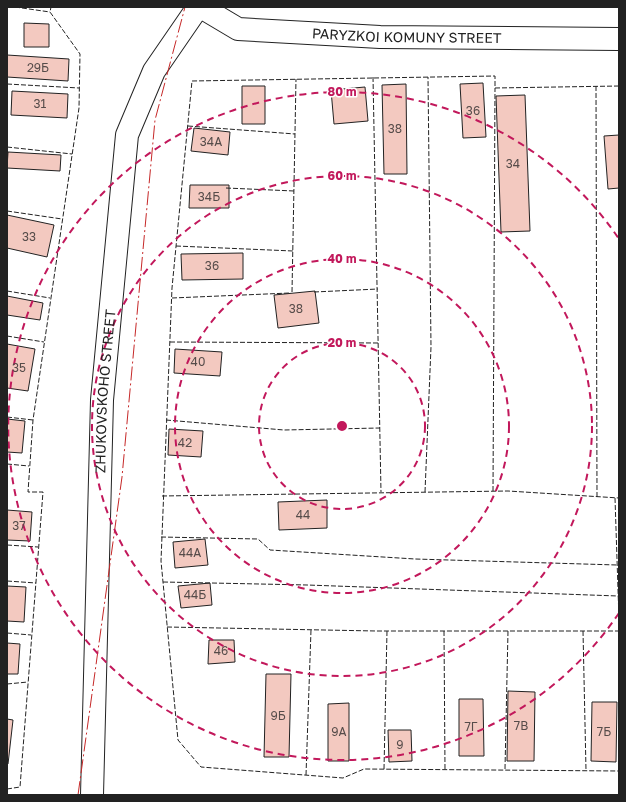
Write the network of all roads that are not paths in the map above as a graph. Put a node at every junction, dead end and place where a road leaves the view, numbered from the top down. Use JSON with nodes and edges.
{"nodes":[{"id":1,"x":200,"y":7,"type":"edge"},
{"id":2,"x":619,"y":39,"type":"edge"},
{"id":3,"x":92,"y":795,"type":"edge"}],
"edges":[{"from":1,"to":2,"type":"street","name":"PARYZKOI KOMUNY STREET"},
{"from":1,"to":3,"type":"street","name":"ZHUKOVSKOHO STREET"}]}
